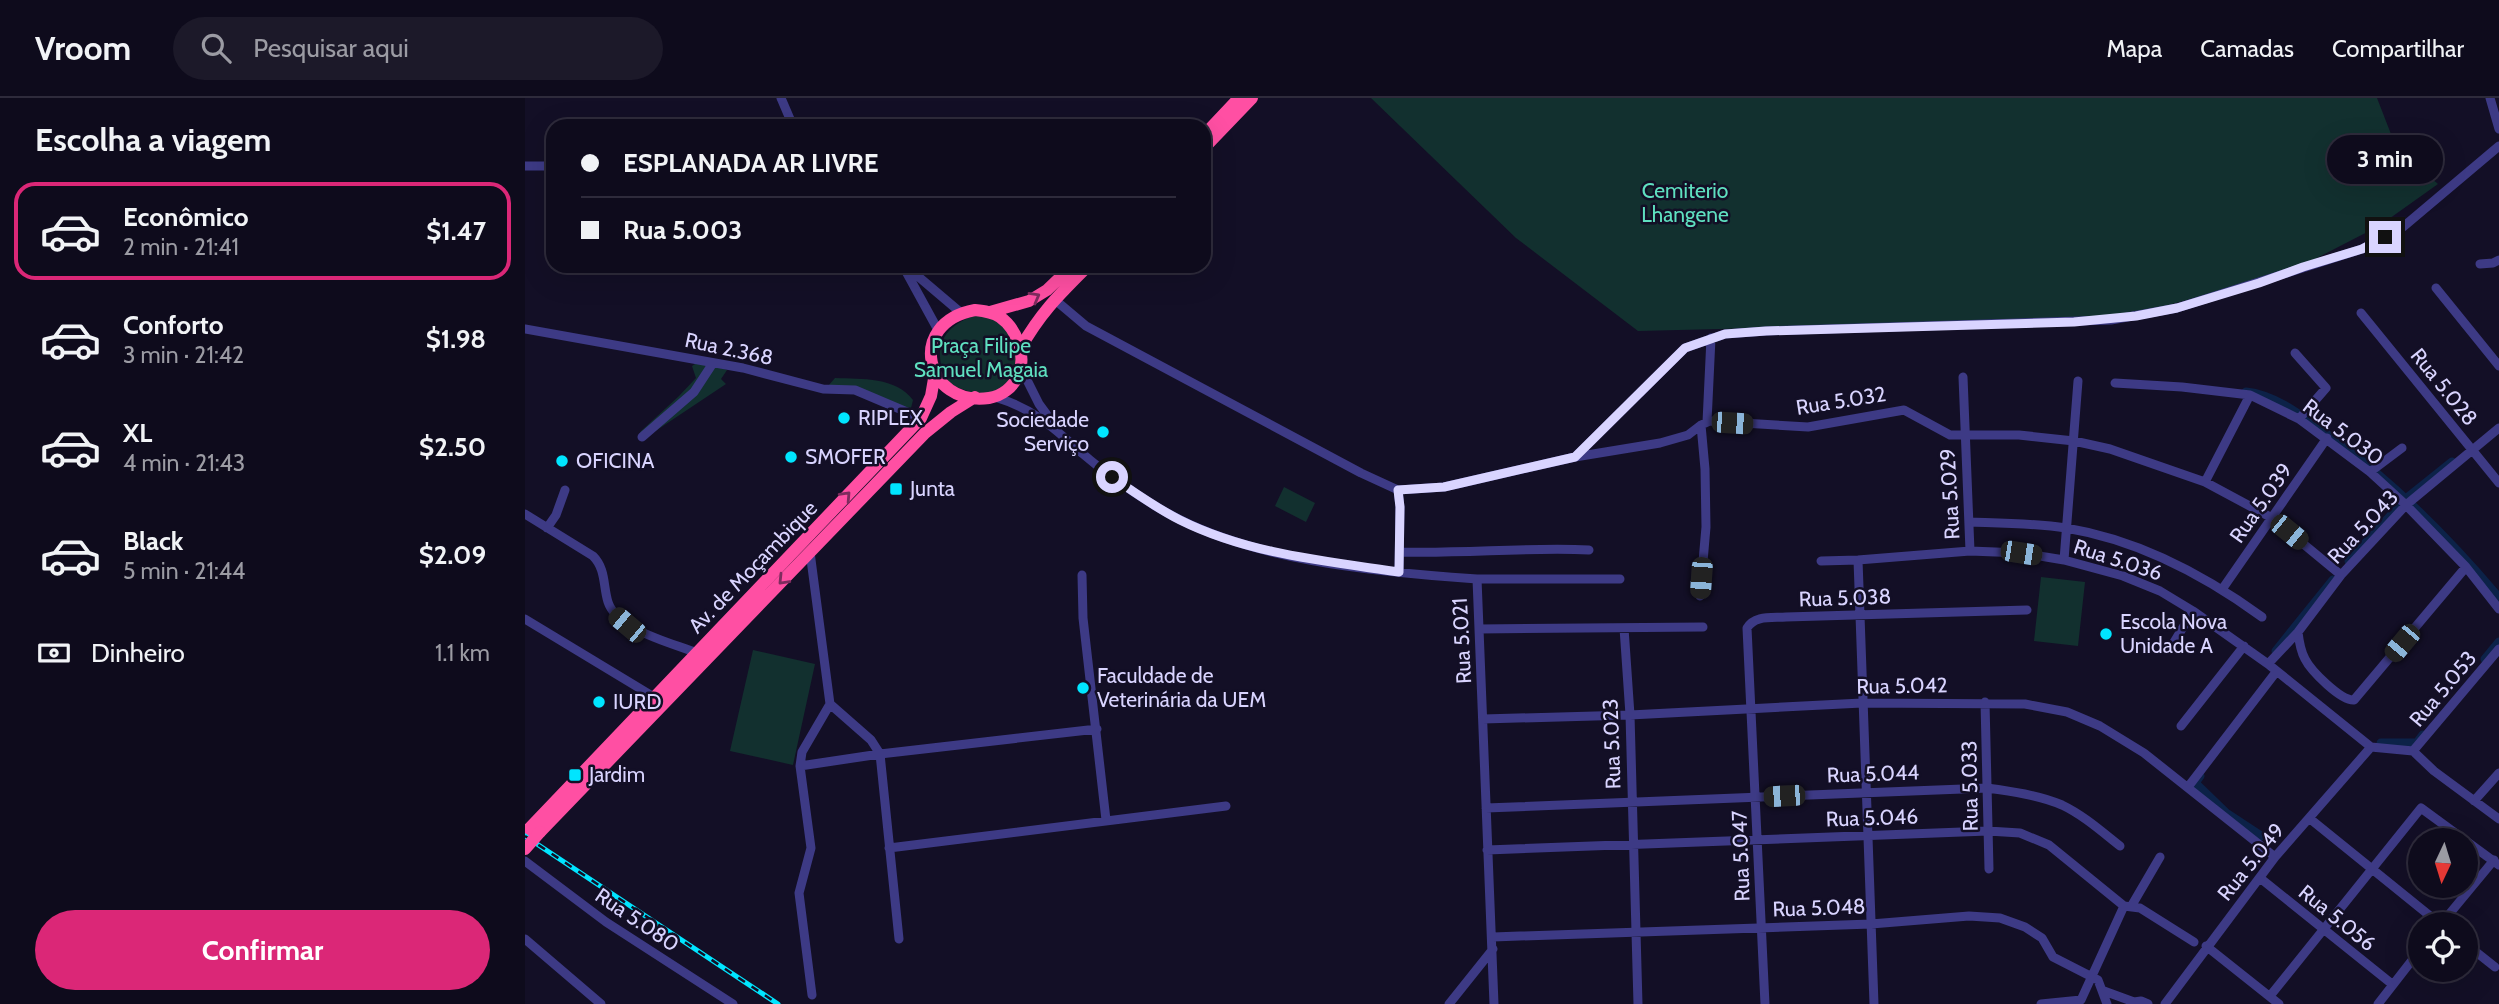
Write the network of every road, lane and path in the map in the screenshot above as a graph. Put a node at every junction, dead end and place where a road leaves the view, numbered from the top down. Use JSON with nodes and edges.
{"nodes":[{"id":1,"x":781,"y":98,"type":"edge"},
{"id":2,"x":1239,"y":98,"type":"edge"},
{"id":3,"x":1252,"y":98,"type":"edge"},
{"id":4,"x":2490,"y":98,"type":"edge"},
{"id":5,"x":790,"y":119,"type":"edge"},
{"id":6,"x":1211,"y":128,"type":"edge"},
{"id":7,"x":2499,"y":129,"type":"edge"},
{"id":8,"x":1211,"y":141,"type":"edge"},
{"id":9,"x":2499,"y":146,"type":"edge"},
{"id":10,"x":525,"y":166,"type":"edge"},
{"id":11,"x":546,"y":166,"type":"edge"},
{"id":12,"x":2499,"y":260,"type":"edge"},
{"id":13,"x":2480,"y":264,"type":"dead end"},
{"id":14,"x":908,"y":273,"type":"edge"},
{"id":15,"x":913,"y":273,"type":"edge"},
{"id":16,"x":1065,"y":273,"type":"edge"},
{"id":17,"x":1081,"y":273,"type":"edge"},
{"id":18,"x":2437,"y":288,"type":"dead end"},
{"id":19,"x":1054,"y":299,"type":"junction"},
{"id":20,"x":960,"y":312,"type":"junction"},
{"id":21,"x":990,"y":312,"type":"junction"},
{"id":22,"x":2361,"y":313,"type":"dead end"},
{"id":23,"x":525,"y":329,"type":"edge"},
{"id":24,"x":938,"y":330,"type":"junction"},
{"id":25,"x":1711,"y":338,"type":"junction"},
{"id":26,"x":1020,"y":349,"type":"junction"},
{"id":27,"x":2295,"y":353,"type":"dead end"},
{"id":28,"x":713,"y":363,"type":"junction"},
{"id":29,"x":2499,"y":366,"type":"edge"},
{"id":30,"x":1021,"y":368,"type":"junction"},
{"id":31,"x":935,"y":373,"type":"junction"},
{"id":32,"x":1963,"y":377,"type":"dead end"},
{"id":33,"x":2078,"y":381,"type":"dead end"},
{"id":34,"x":2115,"y":383,"type":"dead end"},
{"id":35,"x":2250,"y":395,"type":"junction"},
{"id":36,"x":975,"y":397,"type":"junction"},
{"id":37,"x":995,"y":397,"type":"junction"},
{"id":38,"x":921,"y":418,"type":"junction"},
{"id":39,"x":2299,"y":419,"type":"junction"},
{"id":40,"x":1704,"y":424,"type":"junction"},
{"id":41,"x":2499,"y":429,"type":"edge"},
{"id":42,"x":1061,"y":432,"type":"junction"},
{"id":43,"x":1964,"y":435,"type":"junction"},
{"id":44,"x":642,"y":437,"type":"dead end"},
{"id":45,"x":2327,"y":438,"type":"junction"},
{"id":46,"x":2074,"y":441,"type":"junction"},
{"id":47,"x":2402,"y":448,"type":"dead end"},
{"id":48,"x":2472,"y":450,"type":"junction"},
{"id":49,"x":1575,"y":457,"type":"junction"},
{"id":50,"x":2370,"y":472,"type":"junction"},
{"id":51,"x":2206,"y":482,"type":"junction"},
{"id":52,"x":2499,"y":483,"type":"edge"},
{"id":53,"x":565,"y":490,"type":"dead end"},
{"id":54,"x":1398,"y":490,"type":"junction"},
{"id":55,"x":2406,"y":505,"type":"junction"},
{"id":56,"x":525,"y":514,"type":"edge"},
{"id":57,"x":2272,"y":517,"type":"junction"},
{"id":58,"x":1969,"y":522,"type":"junction"},
{"id":59,"x":547,"y":528,"type":"junction"},
{"id":60,"x":2067,"y":528,"type":"junction"},
{"id":61,"x":1589,"y":550,"type":"dead end"},
{"id":62,"x":1970,"y":551,"type":"junction"},
{"id":63,"x":810,"y":552,"type":"junction"},
{"id":64,"x":1400,"y":552,"type":"junction"},
{"id":65,"x":1858,"y":560,"type":"junction"},
{"id":66,"x":2064,"y":560,"type":"junction"},
{"id":67,"x":1821,"y":561,"type":"dead end"},
{"id":68,"x":2466,"y":567,"type":"junction"},
{"id":69,"x":1399,"y":572,"type":"junction"},
{"id":70,"x":1082,"y":575,"type":"dead end"},
{"id":71,"x":2341,"y":575,"type":"junction"},
{"id":72,"x":1477,"y":579,"type":"junction"},
{"id":73,"x":1621,"y":579,"type":"dead end"},
{"id":74,"x":2223,"y":588,"type":"junction"},
{"id":75,"x":1700,"y":596,"type":"dead end"},
{"id":76,"x":2499,"y":609,"type":"edge"},
{"id":77,"x":2027,"y":610,"type":"dead end"},
{"id":78,"x":2193,"y":611,"type":"junction"},
{"id":79,"x":1858,"y":615,"type":"junction"},
{"id":80,"x":2262,"y":617,"type":"dead end"},
{"id":81,"x":525,"y":619,"type":"edge"},
{"id":82,"x":1703,"y":627,"type":"dead end"},
{"id":83,"x":1624,"y":628,"type":"junction"},
{"id":84,"x":1479,"y":629,"type":"junction"},
{"id":85,"x":2298,"y":632,"type":"junction"},
{"id":86,"x":2244,"y":646,"type":"junction"},
{"id":87,"x":2171,"y":647,"type":"dead end"},
{"id":88,"x":2499,"y":649,"type":"edge"},
{"id":89,"x":697,"y":653,"type":"junction"},
{"id":90,"x":2268,"y":664,"type":"junction"},
{"id":91,"x":2276,"y":672,"type":"junction"},
{"id":92,"x":654,"y":697,"type":"junction"},
{"id":93,"x":1985,"y":702,"type":"junction"},
{"id":94,"x":1862,"y":703,"type":"junction"},
{"id":95,"x":830,"y":704,"type":"junction"},
{"id":96,"x":1751,"y":708,"type":"junction"},
{"id":97,"x":1630,"y":715,"type":"junction"},
{"id":98,"x":1483,"y":719,"type":"junction"},
{"id":99,"x":2181,"y":726,"type":"dead end"},
{"id":100,"x":1097,"y":729,"type":"junction"},
{"id":101,"x":2371,"y":747,"type":"junction"},
{"id":102,"x":2413,"y":751,"type":"junction"},
{"id":103,"x":880,"y":754,"type":"junction"},
{"id":104,"x":800,"y":766,"type":"junction"},
{"id":105,"x":2499,"y":773,"type":"edge"},
{"id":106,"x":2188,"y":787,"type":"junction"},
{"id":107,"x":1987,"y":788,"type":"junction"},
{"id":108,"x":1865,"y":791,"type":"junction"},
{"id":109,"x":1756,"y":797,"type":"junction"},
{"id":110,"x":2474,"y":801,"type":"junction"},
{"id":111,"x":1632,"y":803,"type":"junction"},
{"id":112,"x":1226,"y":806,"type":"dead end"},
{"id":113,"x":1486,"y":808,"type":"junction"},
{"id":114,"x":2309,"y":818,"type":"junction"},
{"id":115,"x":2499,"y":819,"type":"edge"},
{"id":116,"x":1106,"y":820,"type":"junction"},
{"id":117,"x":533,"y":830,"type":"edge"},
{"id":118,"x":1988,"y":831,"type":"junction"},
{"id":119,"x":1868,"y":836,"type":"junction"},
{"id":120,"x":1757,"y":840,"type":"junction"},
{"id":121,"x":1632,"y":844,"type":"junction"},
{"id":122,"x":2120,"y":846,"type":"dead end"},
{"id":123,"x":889,"y":848,"type":"junction"},
{"id":124,"x":525,"y":849,"type":"edge"},
{"id":125,"x":1487,"y":850,"type":"junction"},
{"id":126,"x":2159,"y":857,"type":"dead end"},
{"id":127,"x":2275,"y":857,"type":"junction"},
{"id":128,"x":525,"y":861,"type":"edge"},
{"id":129,"x":2496,"y":862,"type":"edge"},
{"id":130,"x":1989,"y":869,"type":"dead end"},
{"id":131,"x":2371,"y":869,"type":"junction"},
{"id":132,"x":2260,"y":878,"type":"junction"},
{"id":133,"x":2128,"y":905,"type":"junction"},
{"id":134,"x":2426,"y":912,"type":"edge"},
{"id":135,"x":2452,"y":912,"type":"edge"},
{"id":136,"x":1871,"y":924,"type":"junction"},
{"id":137,"x":1762,"y":928,"type":"junction"},
{"id":138,"x":2324,"y":929,"type":"junction"},
{"id":139,"x":1635,"y":933,"type":"junction"},
{"id":140,"x":1493,"y":937,"type":"junction"},
{"id":141,"x":525,"y":939,"type":"edge"},
{"id":142,"x":898,"y":939,"type":"dead end"},
{"id":143,"x":2194,"y":942,"type":"dead end"},
{"id":144,"x":2206,"y":946,"type":"junction"},
{"id":145,"x":1493,"y":949,"type":"junction"},
{"id":146,"x":2478,"y":954,"type":"edge"},
{"id":147,"x":2408,"y":965,"type":"edge"},
{"id":148,"x":2495,"y":967,"type":"dead end"},
{"id":149,"x":2092,"y":976,"type":"junction"},
{"id":150,"x":2392,"y":984,"type":"junction"},
{"id":151,"x":2104,"y":992,"type":"junction"},
{"id":152,"x":811,"y":995,"type":"dead end"},
{"id":153,"x":2270,"y":996,"type":"junction"},
{"id":154,"x":596,"y":1003,"type":"edge"},
{"id":155,"x":733,"y":1004,"type":"edge"},
{"id":156,"x":1449,"y":1004,"type":"edge"},
{"id":157,"x":1495,"y":1004,"type":"edge"},
{"id":158,"x":1637,"y":1004,"type":"edge"},
{"id":159,"x":1765,"y":1004,"type":"edge"},
{"id":160,"x":1874,"y":1004,"type":"edge"},
{"id":161,"x":2041,"y":1004,"type":"edge"},
{"id":162,"x":2107,"y":1004,"type":"edge"},
{"id":163,"x":2148,"y":1004,"type":"edge"},
{"id":164,"x":2165,"y":1004,"type":"edge"},
{"id":165,"x":2280,"y":1004,"type":"edge"},
{"id":166,"x":2378,"y":1004,"type":"edge"}],
"edges":[{"from":1,"to":5,"type":"street"},
{"from":2,"to":6,"type":"highway"},
{"from":3,"to":8,"type":"highway"},
{"from":4,"to":7,"type":"street"},
{"from":9,"to":25,"type":"street"},
{"from":10,"to":11,"type":"street"},
{"from":12,"to":13,"type":"street"},
{"from":14,"to":24,"type":"street"},
{"from":15,"to":20,"type":"street"},
{"from":21,"to":16,"type":"highway","one_way":true},
{"from":17,"to":19,"type":"highway"},
{"from":18,"to":29,"type":"street"},
{"from":19,"to":26,"type":"highway"},
{"from":19,"to":54,"type":"street"},
{"from":20,"to":21,"type":"highway"},
{"from":20,"to":24,"type":"highway"},
{"from":21,"to":26,"type":"highway"},
{"from":22,"to":48,"type":"street","name":"Rua 5.028"},
{"from":23,"to":28,"type":"street","name":"Rua 2.368"},
{"from":24,"to":31,"type":"highway","name":"Av. de Moçambique"},
{"from":25,"to":40,"type":"street"},
{"from":25,"to":49,"type":"street"},
{"from":26,"to":30,"type":"highway"},
{"from":27,"to":39,"type":"street"},
{"from":28,"to":38,"type":"street","name":"Rua 2.368"},
{"from":28,"to":44,"type":"street"},
{"from":30,"to":37,"type":"highway"},
{"from":30,"to":42,"type":"street"},
{"from":31,"to":36,"type":"highway"},
{"from":31,"to":38,"type":"highway","name":"Av. de Moçambique"},
{"from":32,"to":43,"type":"street","name":"Rua 5.029"},
{"from":33,"to":46,"type":"street"},
{"from":34,"to":35,"type":"street","name":"Rua 5.030"},
{"from":35,"to":39,"type":"street","name":"Rua 5.030"},
{"from":35,"to":51,"type":"street"},
{"from":36,"to":37,"type":"highway"},
{"from":36,"to":63,"type":"highway"},
{"from":37,"to":42,"type":"street"},
{"from":89,"to":38,"type":"highway","name":"Av. de Moçambique","one_way":true},
{"from":39,"to":45,"type":"street","name":"Rua 5.030"},
{"from":40,"to":43,"type":"street","name":"Rua 5.032"},
{"from":40,"to":49,"type":"street","name":"Rua 5.032"},
{"from":40,"to":75,"type":"street"},
{"from":41,"to":48,"type":"street","name":"Rua 5.043"},
{"from":42,"to":69,"type":"street","name":"Rua 5.021"},
{"from":43,"to":46,"type":"street","name":"Rua 5.032"},
{"from":43,"to":58,"type":"street","name":"Rua 5.029"},
{"from":45,"to":50,"type":"street","name":"Rua 5.030"},
{"from":45,"to":57,"type":"street","name":"Rua 5.039"},
{"from":46,"to":51,"type":"street","name":"Rua 5.032"},
{"from":46,"to":60,"type":"street"},
{"from":47,"to":50,"type":"street"},
{"from":48,"to":52,"type":"street","name":"Rua 5.028"},
{"from":48,"to":55,"type":"street","name":"Rua 5.043"},
{"from":49,"to":54,"type":"street","name":"Rua 5.032"},
{"from":50,"to":55,"type":"street","name":"Rua 5.030"},
{"from":51,"to":57,"type":"street","name":"Rua 5.032"},
{"from":53,"to":59,"type":"street"},
{"from":54,"to":64,"type":"street"},
{"from":55,"to":68,"type":"street","name":"Rua 5.030"},
{"from":55,"to":71,"type":"street","name":"Rua 5.043"},
{"from":56,"to":59,"type":"street"},
{"from":57,"to":71,"type":"street","name":"Rua 5.032"},
{"from":57,"to":74,"type":"street","name":"Rua 5.039"},
{"from":58,"to":60,"type":"street"},
{"from":58,"to":62,"type":"street","name":"Rua 5.029"},
{"from":59,"to":89,"type":"street"},
{"from":60,"to":66,"type":"street"},
{"from":60,"to":74,"type":"street"},
{"from":61,"to":64,"type":"street"},
{"from":62,"to":65,"type":"street","name":"Rua 5.036"},
{"from":62,"to":66,"type":"street","name":"Rua 5.036"},
{"from":63,"to":95,"type":"street"},
{"from":63,"to":117,"type":"highway","one_way":true},
{"from":64,"to":69,"type":"street"},
{"from":65,"to":67,"type":"street","name":"Rua 5.036"},
{"from":65,"to":79,"type":"street"},
{"from":66,"to":78,"type":"street","name":"Rua 5.036"},
{"from":68,"to":76,"type":"street","name":"Rua 5.030"},
{"from":68,"to":85,"type":"street"},
{"from":69,"to":72,"type":"street","name":"Rua 5.021"},
{"from":70,"to":100,"type":"street"},
{"from":71,"to":85,"type":"street","name":"Rua 5.043"},
{"from":72,"to":73,"type":"street"},
{"from":72,"to":84,"type":"street","name":"Rua 5.021"},
{"from":74,"to":80,"type":"street"},
{"from":77,"to":79,"type":"street","name":"Rua 5.038"},
{"from":78,"to":86,"type":"street","name":"Rua 5.036"},
{"from":78,"to":87,"type":"street"},
{"from":79,"to":94,"type":"street"},
{"from":79,"to":96,"type":"street","name":"Rua 5.038"},
{"from":81,"to":92,"type":"street"},
{"from":82,"to":83,"type":"street"},
{"from":83,"to":84,"type":"street"},
{"from":83,"to":97,"type":"street","name":"Rua 5.023"},
{"from":84,"to":98,"type":"street","name":"Rua 5.021"},
{"from":85,"to":90,"type":"street","name":"Rua 5.043"},
{"from":86,"to":90,"type":"street","name":"Rua 5.036"},
{"from":86,"to":99,"type":"street"},
{"from":88,"to":102,"type":"street","name":"Rua 5.053"},
{"from":89,"to":92,"type":"highway","name":"Av. de Moçambique"},
{"from":90,"to":91,"type":"street","name":"Rua 5.036"},
{"from":91,"to":101,"type":"street","name":"Rua 5.036"},
{"from":91,"to":106,"type":"street"},
{"from":92,"to":117,"type":"highway","name":"Av. de Moçambique"},
{"from":93,"to":94,"type":"street","name":"Rua 5.042"},
{"from":93,"to":106,"type":"street","name":"Rua 5.042"},
{"from":93,"to":107,"type":"street","name":"Rua 5.033"},
{"from":94,"to":96,"type":"street","name":"Rua 5.042"},
{"from":94,"to":108,"type":"street"},
{"from":95,"to":103,"type":"street"},
{"from":95,"to":104,"type":"street"},
{"from":96,"to":97,"type":"street","name":"Rua 5.042"},
{"from":96,"to":109,"type":"street","name":"Rua 5.047"},
{"from":97,"to":98,"type":"street","name":"Rua 5.042"},
{"from":97,"to":111,"type":"street","name":"Rua 5.023"},
{"from":98,"to":113,"type":"street","name":"Rua 5.021"},
{"from":100,"to":103,"type":"street"},
{"from":100,"to":116,"type":"street"},
{"from":101,"to":102,"type":"street"},
{"from":101,"to":114,"type":"street","name":"Rua 5.049"},
{"from":102,"to":110,"type":"street"},
{"from":103,"to":104,"type":"street"},
{"from":103,"to":123,"type":"street"},
{"from":104,"to":152,"type":"street"},
{"from":105,"to":110,"type":"street"},
{"from":106,"to":127,"type":"street","name":"Rua 5.042"},
{"from":107,"to":108,"type":"street","name":"Rua 5.044"},
{"from":107,"to":118,"type":"street","name":"Rua 5.033"},
{"from":107,"to":122,"type":"street","name":"Rua 5.044"},
{"from":108,"to":109,"type":"street","name":"Rua 5.044"},
{"from":108,"to":119,"type":"street"},
{"from":109,"to":111,"type":"street","name":"Rua 5.044"},
{"from":109,"to":120,"type":"street","name":"Rua 5.047"},
{"from":110,"to":115,"type":"street"},
{"from":111,"to":113,"type":"street","name":"Rua 5.044"},
{"from":111,"to":121,"type":"street","name":"Rua 5.023"},
{"from":112,"to":116,"type":"street"},
{"from":113,"to":125,"type":"street","name":"Rua 5.021"},
{"from":114,"to":127,"type":"street","name":"Rua 5.049"},
{"from":114,"to":131,"type":"street"},
{"from":116,"to":123,"type":"street"},
{"from":117,"to":124,"type":"highway","bridge":true},
{"from":118,"to":119,"type":"street","name":"Rua 5.046"},
{"from":118,"to":130,"type":"street","name":"Rua 5.033"},
{"from":118,"to":133,"type":"street","name":"Rua 5.046"},
{"from":119,"to":120,"type":"street","name":"Rua 5.046"},
{"from":119,"to":136,"type":"street"},
{"from":120,"to":121,"type":"street","name":"Rua 5.046"},
{"from":120,"to":137,"type":"street","name":"Rua 5.047"},
{"from":121,"to":125,"type":"street","name":"Rua 5.046"},
{"from":121,"to":139,"type":"street","name":"Rua 5.023"},
{"from":123,"to":142,"type":"street"},
{"from":125,"to":140,"type":"street","name":"Rua 5.021"},
{"from":126,"to":133,"type":"street"},
{"from":127,"to":132,"type":"street","name":"Rua 5.049"},
{"from":128,"to":155,"type":"street","name":"Rua 5.080"},
{"from":129,"to":131,"type":"street"},
{"from":129,"to":135,"type":"street"},
{"from":131,"to":134,"type":"street"},
{"from":131,"to":138,"type":"street"},
{"from":132,"to":138,"type":"street","name":"Rua 5.056"},
{"from":132,"to":144,"type":"street","name":"Rua 5.049"},
{"from":133,"to":143,"type":"street","name":"Rua 5.046"},
{"from":133,"to":149,"type":"street"},
{"from":136,"to":137,"type":"street","name":"Rua 5.048"},
{"from":136,"to":149,"type":"street","name":"Rua 5.048"},
{"from":136,"to":160,"type":"street"},
{"from":137,"to":139,"type":"street","name":"Rua 5.048"},
{"from":137,"to":159,"type":"street","name":"Rua 5.047"},
{"from":138,"to":150,"type":"street","name":"Rua 5.056"},
{"from":138,"to":153,"type":"street"},
{"from":139,"to":140,"type":"street","name":"Rua 5.048"},
{"from":139,"to":158,"type":"street","name":"Rua 5.023"},
{"from":140,"to":145,"type":"street","name":"Rua 5.021"},
{"from":141,"to":154,"type":"street"},
{"from":144,"to":153,"type":"street"},
{"from":144,"to":164,"type":"street","name":"Rua 5.049"},
{"from":145,"to":156,"type":"street"},
{"from":145,"to":157,"type":"street","name":"Rua 5.021"},
{"from":146,"to":148,"type":"street"},
{"from":147,"to":150,"type":"street"},
{"from":149,"to":151,"type":"street","name":"Rua 5.048"},
{"from":149,"to":161,"type":"street"},
{"from":150,"to":166,"type":"street"},
{"from":151,"to":162,"type":"street","name":"Rua 5.048"},
{"from":151,"to":163,"type":"street"},
{"from":153,"to":165,"type":"street"}]}
